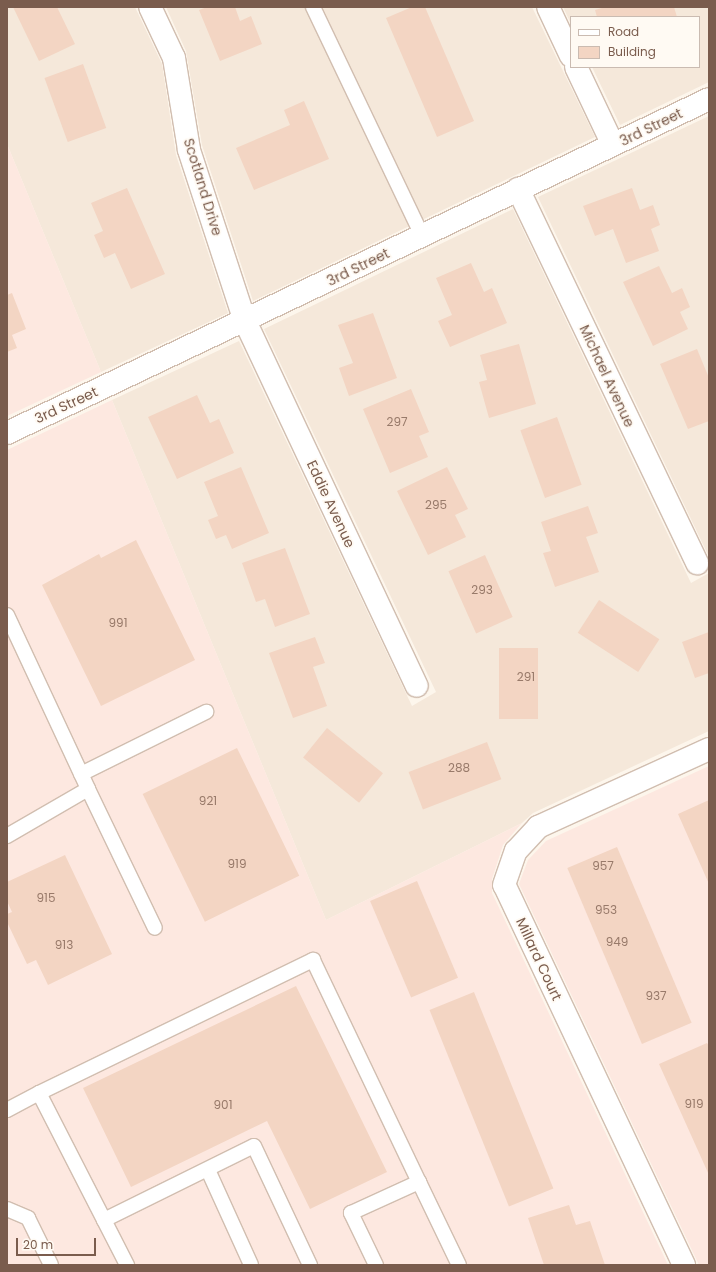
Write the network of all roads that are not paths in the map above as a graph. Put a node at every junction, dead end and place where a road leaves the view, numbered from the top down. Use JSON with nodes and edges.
{"nodes":[{"id":1,"x":150,"y":7,"type":"edge"},
{"id":2,"x":312,"y":7,"type":"edge"},
{"id":3,"x":548,"y":7,"type":"edge"},
{"id":4,"x":570,"y":54,"type":"edge"},
{"id":5,"x":576,"y":68,"type":"edge"},
{"id":6,"x":709,"y":99,"type":"edge"},
{"id":7,"x":614,"y":145,"type":"junction"},
{"id":8,"x":518,"y":189,"type":"junction"},
{"id":9,"x":422,"y":236,"type":"junction"},
{"id":10,"x":246,"y":322,"type":"junction"},
{"id":11,"x":7,"y":433,"type":"edge"},
{"id":12,"x":697,"y":563,"type":"dead end"},
{"id":13,"x":7,"y":615,"type":"edge"},
{"id":14,"x":418,"y":686,"type":"dead end"},
{"id":15,"x":206,"y":712,"type":"dead end"},
{"id":16,"x":709,"y":749,"type":"edge"},
{"id":17,"x":81,"y":774,"type":"junction"},
{"id":18,"x":88,"y":790,"type":"junction"},
{"id":19,"x":7,"y":836,"type":"edge"},
{"id":20,"x":155,"y":928,"type":"dead end"},
{"id":21,"x":39,"y":1093,"type":"junction"},
{"id":22,"x":7,"y":1110,"type":"edge"},
{"id":23,"x":208,"y":1170,"type":"junction"},
{"id":24,"x":419,"y":1182,"type":"junction"},
{"id":25,"x":7,"y":1209,"type":"edge"},
{"id":26,"x":104,"y":1220,"type":"junction"},
{"id":27,"x":51,"y":1265,"type":"edge"},
{"id":28,"x":127,"y":1265,"type":"edge"},
{"id":29,"x":252,"y":1265,"type":"edge"},
{"id":30,"x":310,"y":1265,"type":"edge"},
{"id":31,"x":376,"y":1265,"type":"edge"},
{"id":32,"x":459,"y":1265,"type":"edge"},
{"id":33,"x":684,"y":1265,"type":"edge"}],
"edges":[{"from":1,"to":10,"type":"street","name":"Scotland Drive"},
{"from":2,"to":9,"type":"lane"},
{"from":3,"to":4,"type":"street"},
{"from":5,"to":7,"type":"street"},
{"from":6,"to":7,"type":"street","name":"3rd Street"},
{"from":7,"to":8,"type":"street","name":"3rd Street"},
{"from":8,"to":9,"type":"street","name":"3rd Street"},
{"from":8,"to":12,"type":"street","name":"Michael Avenue"},
{"from":9,"to":10,"type":"street","name":"3rd Street"},
{"from":10,"to":11,"type":"street","name":"3rd Street"},
{"from":10,"to":14,"type":"street","name":"Eddie Avenue"},
{"from":13,"to":17,"type":"lane"},
{"from":15,"to":17,"type":"lane"},
{"from":16,"to":33,"type":"street","name":"Millard Court"},
{"from":17,"to":18,"type":"lane"},
{"from":18,"to":19,"type":"lane"},
{"from":18,"to":20,"type":"lane"},
{"from":21,"to":22,"type":"lane"},
{"from":21,"to":24,"type":"lane"},
{"from":21,"to":26,"type":"lane"},
{"from":23,"to":26,"type":"lane"},
{"from":23,"to":29,"type":"lane"},
{"from":23,"to":30,"type":"lane"},
{"from":24,"to":31,"type":"lane"},
{"from":24,"to":32,"type":"lane"},
{"from":25,"to":27,"type":"lane"},
{"from":26,"to":28,"type":"lane"}]}
